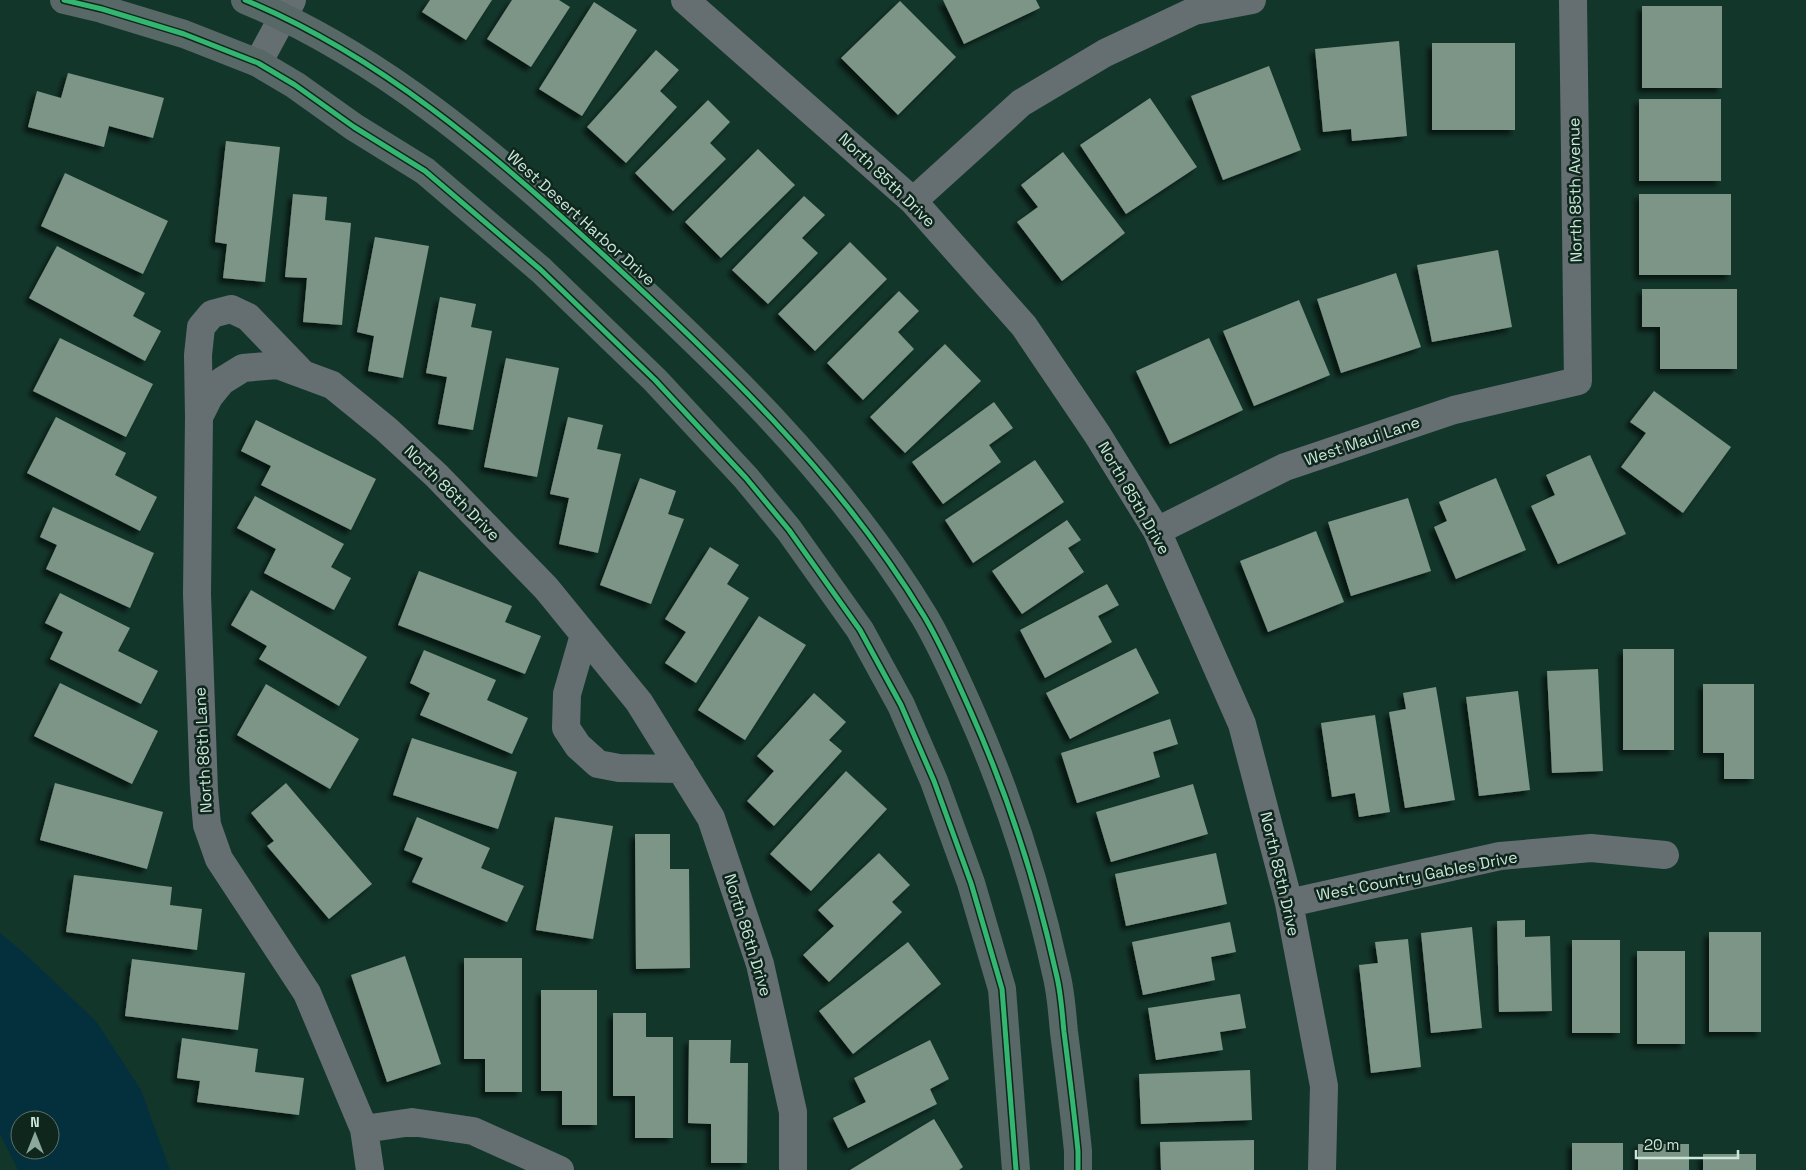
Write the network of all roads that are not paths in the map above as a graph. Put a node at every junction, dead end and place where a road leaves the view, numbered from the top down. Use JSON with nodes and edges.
{"nodes":[{"id":1,"x":64,"y":0,"type":"edge"},
{"id":2,"x":245,"y":0,"type":"edge"},
{"id":3,"x":685,"y":0,"type":"edge"},
{"id":4,"x":1252,"y":0,"type":"edge"},
{"id":5,"x":1573,"y":0,"type":"edge"},
{"id":6,"x":288,"y":8,"type":"edge"},
{"id":7,"x":258,"y":64,"type":"junction"},
{"id":8,"x":913,"y":201,"type":"junction"},
{"id":9,"x":243,"y":368,"type":"joint"},
{"id":10,"x":301,"y":372,"type":"junction"},
{"id":11,"x":1578,"y":381,"type":"joint"},
{"id":12,"x":199,"y":417,"type":"junction"},
{"id":13,"x":1157,"y":531,"type":"junction"},
{"id":14,"x":584,"y":635,"type":"junction"},
{"id":15,"x":681,"y":770,"type":"junction"},
{"id":16,"x":1665,"y":855,"type":"dead end"},
{"id":17,"x":1288,"y":903,"type":"junction"},
{"id":18,"x":364,"y":1129,"type":"junction"},
{"id":19,"x":370,"y":1170,"type":"edge"},
{"id":20,"x":560,"y":1170,"type":"edge"},
{"id":21,"x":793,"y":1170,"type":"edge"},
{"id":22,"x":1016,"y":1170,"type":"edge"},
{"id":23,"x":1078,"y":1170,"type":"edge"},
{"id":24,"x":1322,"y":1170,"type":"edge"}],
"edges":[{"from":1,"to":7,"type":"street"},
{"from":2,"to":6,"type":"street","name":"West Desert Harbor Drive"},
{"from":3,"to":8,"type":"street","name":"North 85th Drive"},
{"from":4,"to":8,"type":"street"},
{"from":5,"to":11,"type":"street","name":"North 85th Avenue"},
{"from":6,"to":7,"type":"street"},
{"from":6,"to":23,"type":"street","name":"West Desert Harbor Drive"},
{"from":7,"to":22,"type":"street"},
{"from":8,"to":13,"type":"street","name":"North 85th Drive"},
{"from":9,"to":10,"type":"street","name":"North 86th Drive"},
{"from":9,"to":12,"type":"street","name":"North 86th Lane"},
{"from":10,"to":12,"type":"street","name":"North 86th Drive"},
{"from":10,"to":14,"type":"street","name":"North 86th Drive"},
{"from":11,"to":13,"type":"street","name":"West Maui Lane"},
{"from":12,"to":18,"type":"street","name":"North 86th Lane"},
{"from":13,"to":17,"type":"street","name":"North 85th Drive"},
{"from":14,"to":15,"type":"street","name":"North 86th Drive"},
{"from":14,"to":15,"type":"street"},
{"from":15,"to":21,"type":"street","name":"North 86th Drive"},
{"from":16,"to":17,"type":"street","name":"West Country Gables Drive"},
{"from":17,"to":24,"type":"street","name":"North 85th Drive"},
{"from":18,"to":19,"type":"street","name":"North 86th Lane"},
{"from":18,"to":20,"type":"street"}]}
